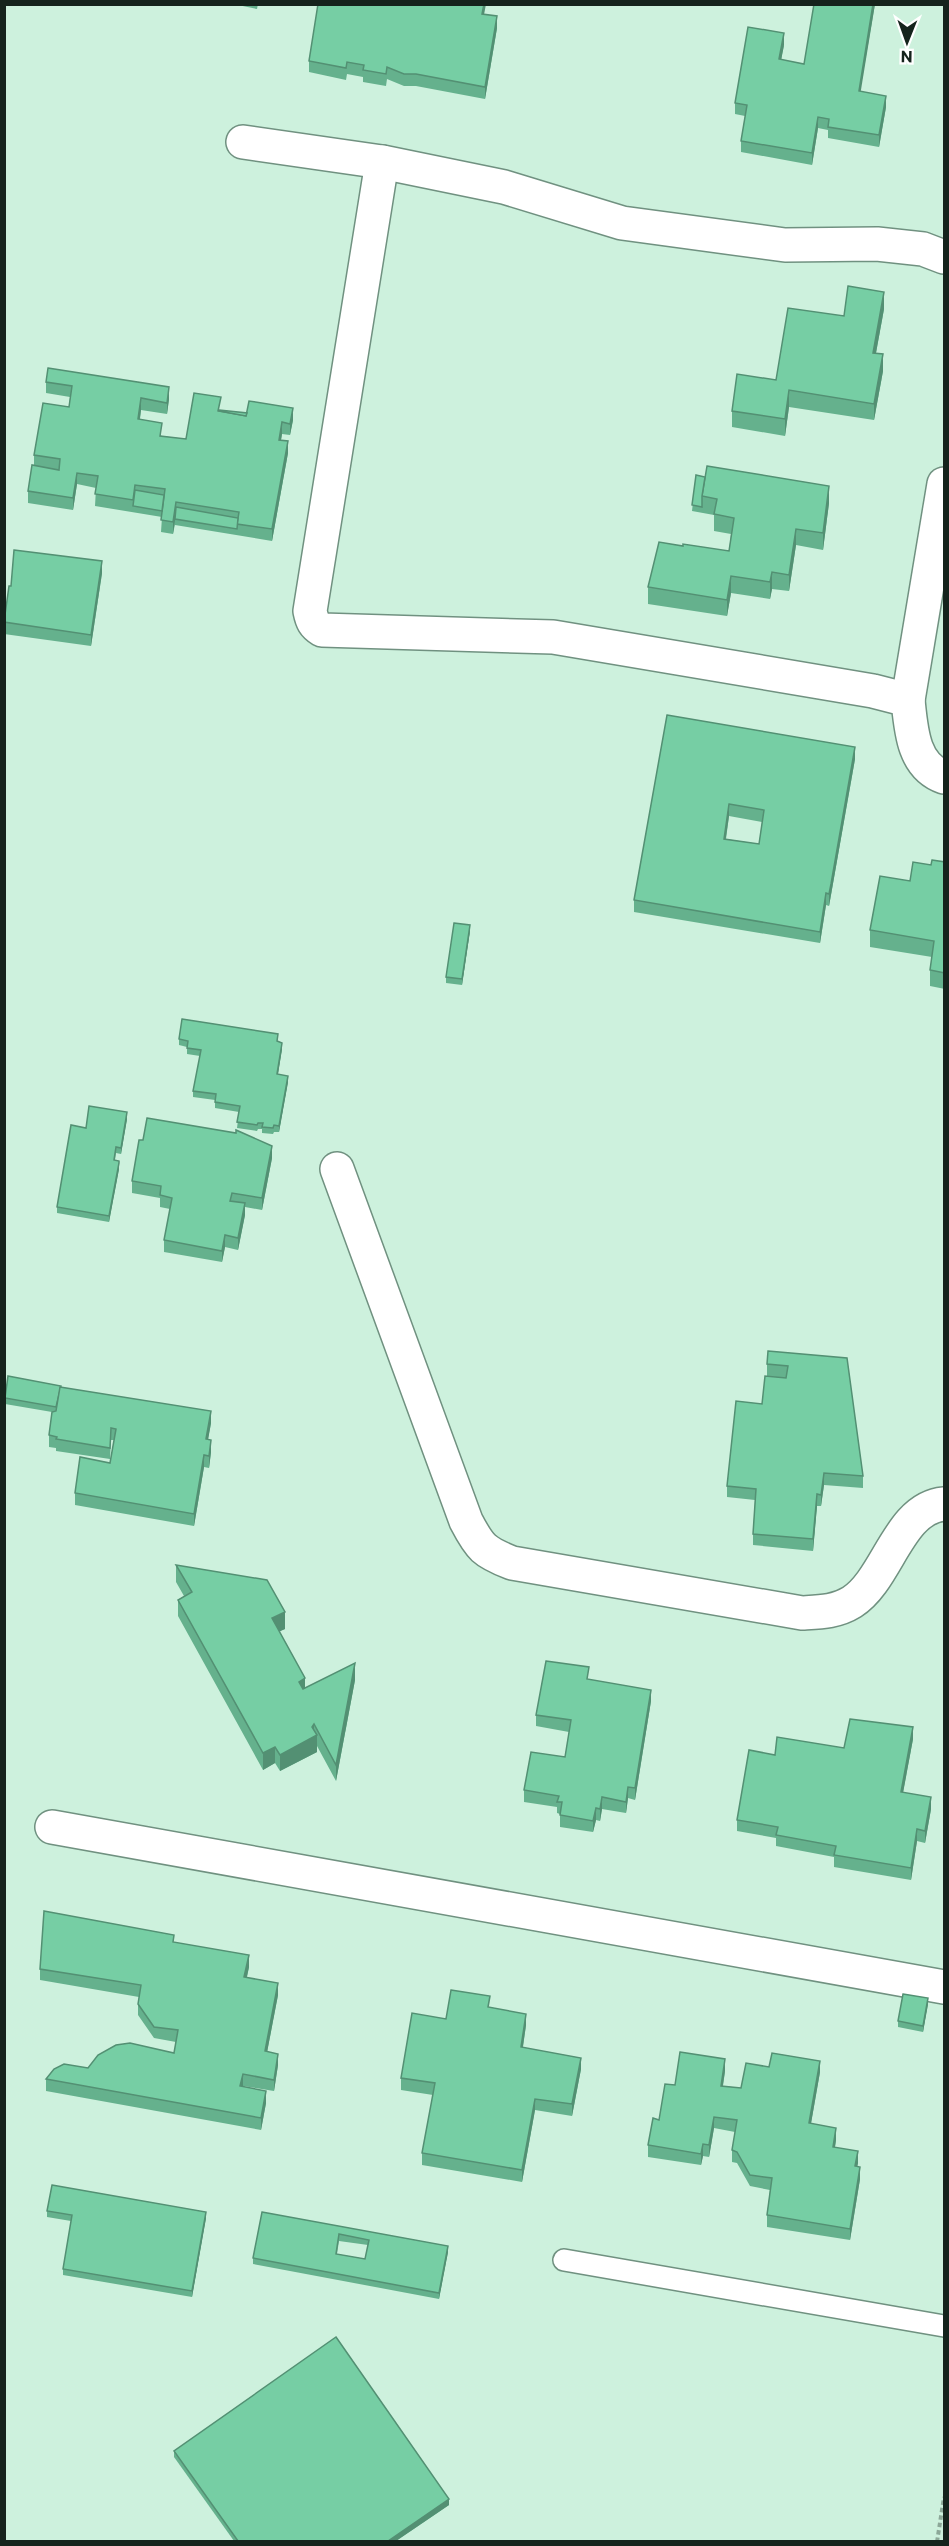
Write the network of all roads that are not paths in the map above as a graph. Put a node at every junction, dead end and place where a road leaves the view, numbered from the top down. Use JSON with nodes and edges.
{"nodes":[{"id":1,"x":243,"y":142,"type":"dead end"},
{"id":2,"x":382,"y":162,"type":"junction"},
{"id":3,"x":945,"y":257,"type":"edge"},
{"id":4,"x":945,"y":484,"type":"edge"},
{"id":5,"x":908,"y":700,"type":"junction"},
{"id":6,"x":945,"y":777,"type":"edge"},
{"id":7,"x":337,"y":1169,"type":"dead end"},
{"id":8,"x":945,"y":1504,"type":"edge"},
{"id":9,"x":52,"y":1827,"type":"dead end"},
{"id":10,"x":945,"y":1987,"type":"edge"},
{"id":11,"x":564,"y":2260,"type":"dead end"},
{"id":12,"x":945,"y":2326,"type":"edge"}],
"edges":[{"from":1,"to":2,"type":"street"},
{"from":2,"to":3,"type":"street"},
{"from":2,"to":5,"type":"street"},
{"from":4,"to":5,"type":"street"},
{"from":5,"to":6,"type":"street"},
{"from":7,"to":8,"type":"street"},
{"from":9,"to":10,"type":"street"},
{"from":11,"to":12,"type":"lane"}]}
